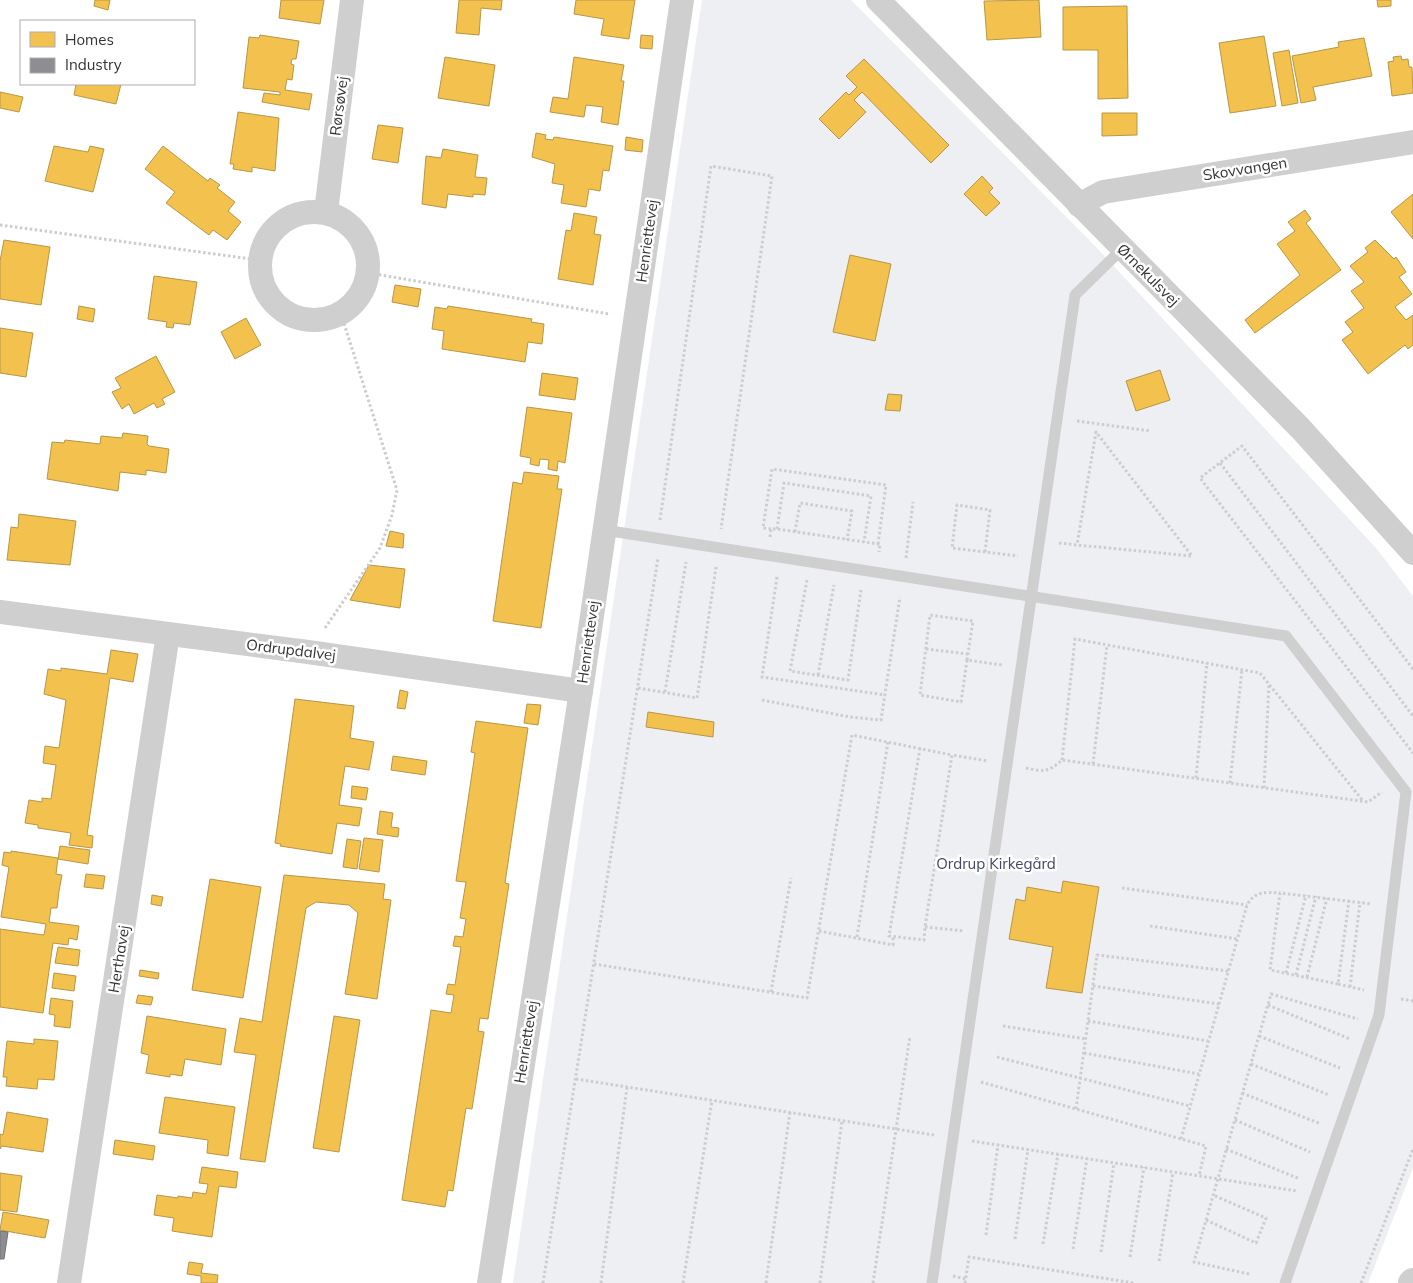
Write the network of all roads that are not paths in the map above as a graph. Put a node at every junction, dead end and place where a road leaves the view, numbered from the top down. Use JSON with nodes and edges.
{"nodes":[{"id":1,"x":352,"y":0,"type":"edge"},
{"id":2,"x":682,"y":0,"type":"edge"},
{"id":3,"x":878,"y":0,"type":"edge"},
{"id":4,"x":1413,"y":142,"type":"edge"},
{"id":5,"x":1079,"y":205,"type":"junction"},
{"id":6,"x":326,"y":212,"type":"junction"},
{"id":7,"x":1122,"y":249,"type":"junction"},
{"id":8,"x":604,"y":530,"type":"junction"},
{"id":9,"x":1413,"y":553,"type":"edge"},
{"id":10,"x":1031,"y":595,"type":"junction"},
{"id":11,"x":0,"y":612,"type":"edge"},
{"id":12,"x":168,"y":634,"type":"junction"},
{"id":13,"x":581,"y":690,"type":"junction"},
{"id":14,"x":70,"y":1283,"type":"edge"},
{"id":15,"x":489,"y":1283,"type":"edge"},
{"id":16,"x":932,"y":1283,"type":"edge"},
{"id":17,"x":1284,"y":1283,"type":"edge"}],
"edges":[{"from":1,"to":6,"type":"street","name":"Rørsøvej"},
{"from":2,"to":8,"type":"street","name":"Henriettevej"},
{"from":3,"to":5,"type":"street","name":"Ørnekulsvej"},
{"from":4,"to":5,"type":"street","name":"Skovvangen"},
{"from":5,"to":7,"type":"street","name":"Ørnekulsvej"},
{"from":6,"to":6,"type":"street"},
{"from":7,"to":9,"type":"street","name":"Ørnekulsvej"},
{"from":7,"to":10,"type":"lane"},
{"from":8,"to":10,"type":"lane"},
{"from":8,"to":13,"type":"street","name":"Henriettevej"},
{"from":10,"to":16,"type":"lane"},
{"from":10,"to":17,"type":"lane"},
{"from":11,"to":12,"type":"street","name":"Ordrupdalvej"},
{"from":12,"to":13,"type":"street","name":"Ordrupdalvej"},
{"from":12,"to":14,"type":"street","name":"Herthavej"},
{"from":13,"to":15,"type":"street","name":"Henriettevej"}]}
